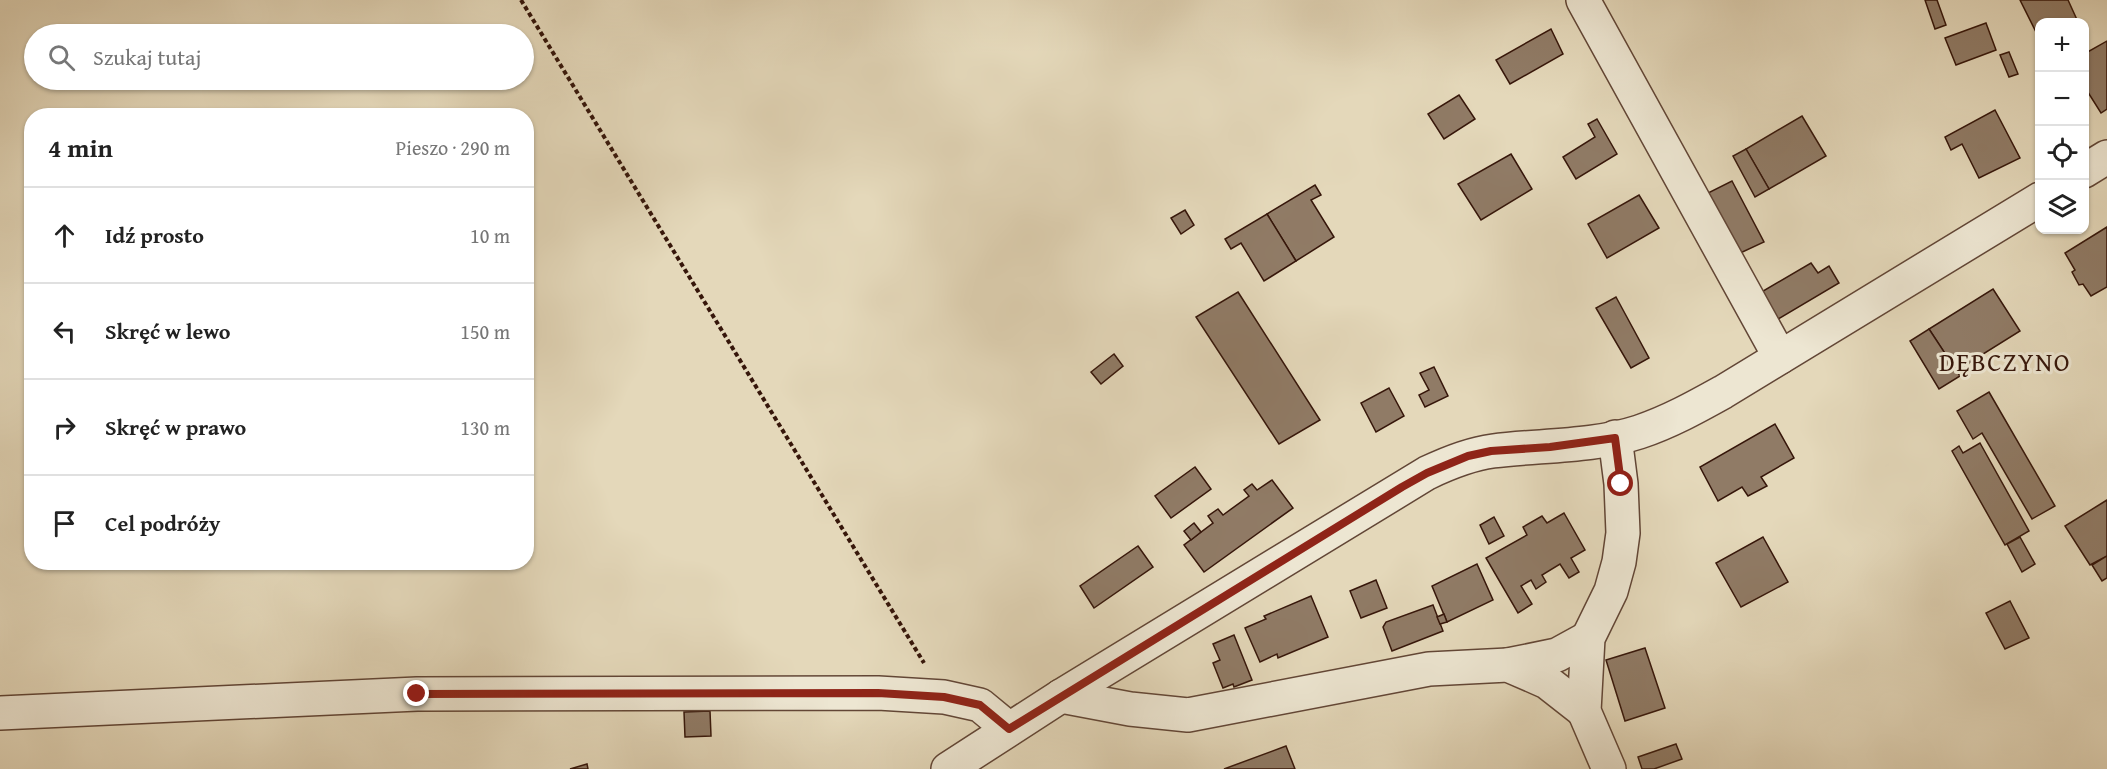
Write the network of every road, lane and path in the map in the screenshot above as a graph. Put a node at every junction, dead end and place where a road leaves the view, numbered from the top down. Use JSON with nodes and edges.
{"nodes":[{"id":1,"x":521,"y":0,"type":"edge"},
{"id":2,"x":1583,"y":0,"type":"edge"},
{"id":3,"x":2107,"y":157,"type":"edge"},
{"id":4,"x":2089,"y":168,"type":"edge"},
{"id":5,"x":2035,"y":202,"type":"edge"},
{"id":6,"x":1780,"y":357,"type":"junction"},
{"id":7,"x":1615,"y":438,"type":"junction"},
{"id":8,"x":1588,"y":638,"type":"junction"},
{"id":9,"x":1508,"y":665,"type":"junction"},
{"id":10,"x":1062,"y":696,"type":"junction"},
{"id":11,"x":944,"y":697,"type":"junction"},
{"id":12,"x":1584,"y":711,"type":"junction"},
{"id":13,"x":0,"y":713,"type":"edge"},
{"id":14,"x":1009,"y":729,"type":"junction"},
{"id":15,"x":948,"y":769,"type":"edge"},
{"id":16,"x":1609,"y":769,"type":"edge"}],
"edges":[{"from":1,"to":11,"type":"path"},
{"from":2,"to":6,"type":"street"},
{"from":3,"to":4,"type":"street"},
{"from":5,"to":6,"type":"street"},
{"from":6,"to":7,"type":"street"},
{"from":7,"to":8,"type":"street"},
{"from":7,"to":10,"type":"street"},
{"from":8,"to":9,"type":"street"},
{"from":8,"to":12,"type":"street"},
{"from":9,"to":10,"type":"street"},
{"from":9,"to":12,"type":"street"},
{"from":10,"to":14,"type":"street"},
{"from":11,"to":13,"type":"street"},
{"from":11,"to":14,"type":"street"},
{"from":12,"to":16,"type":"street"},
{"from":14,"to":15,"type":"street"}]}
